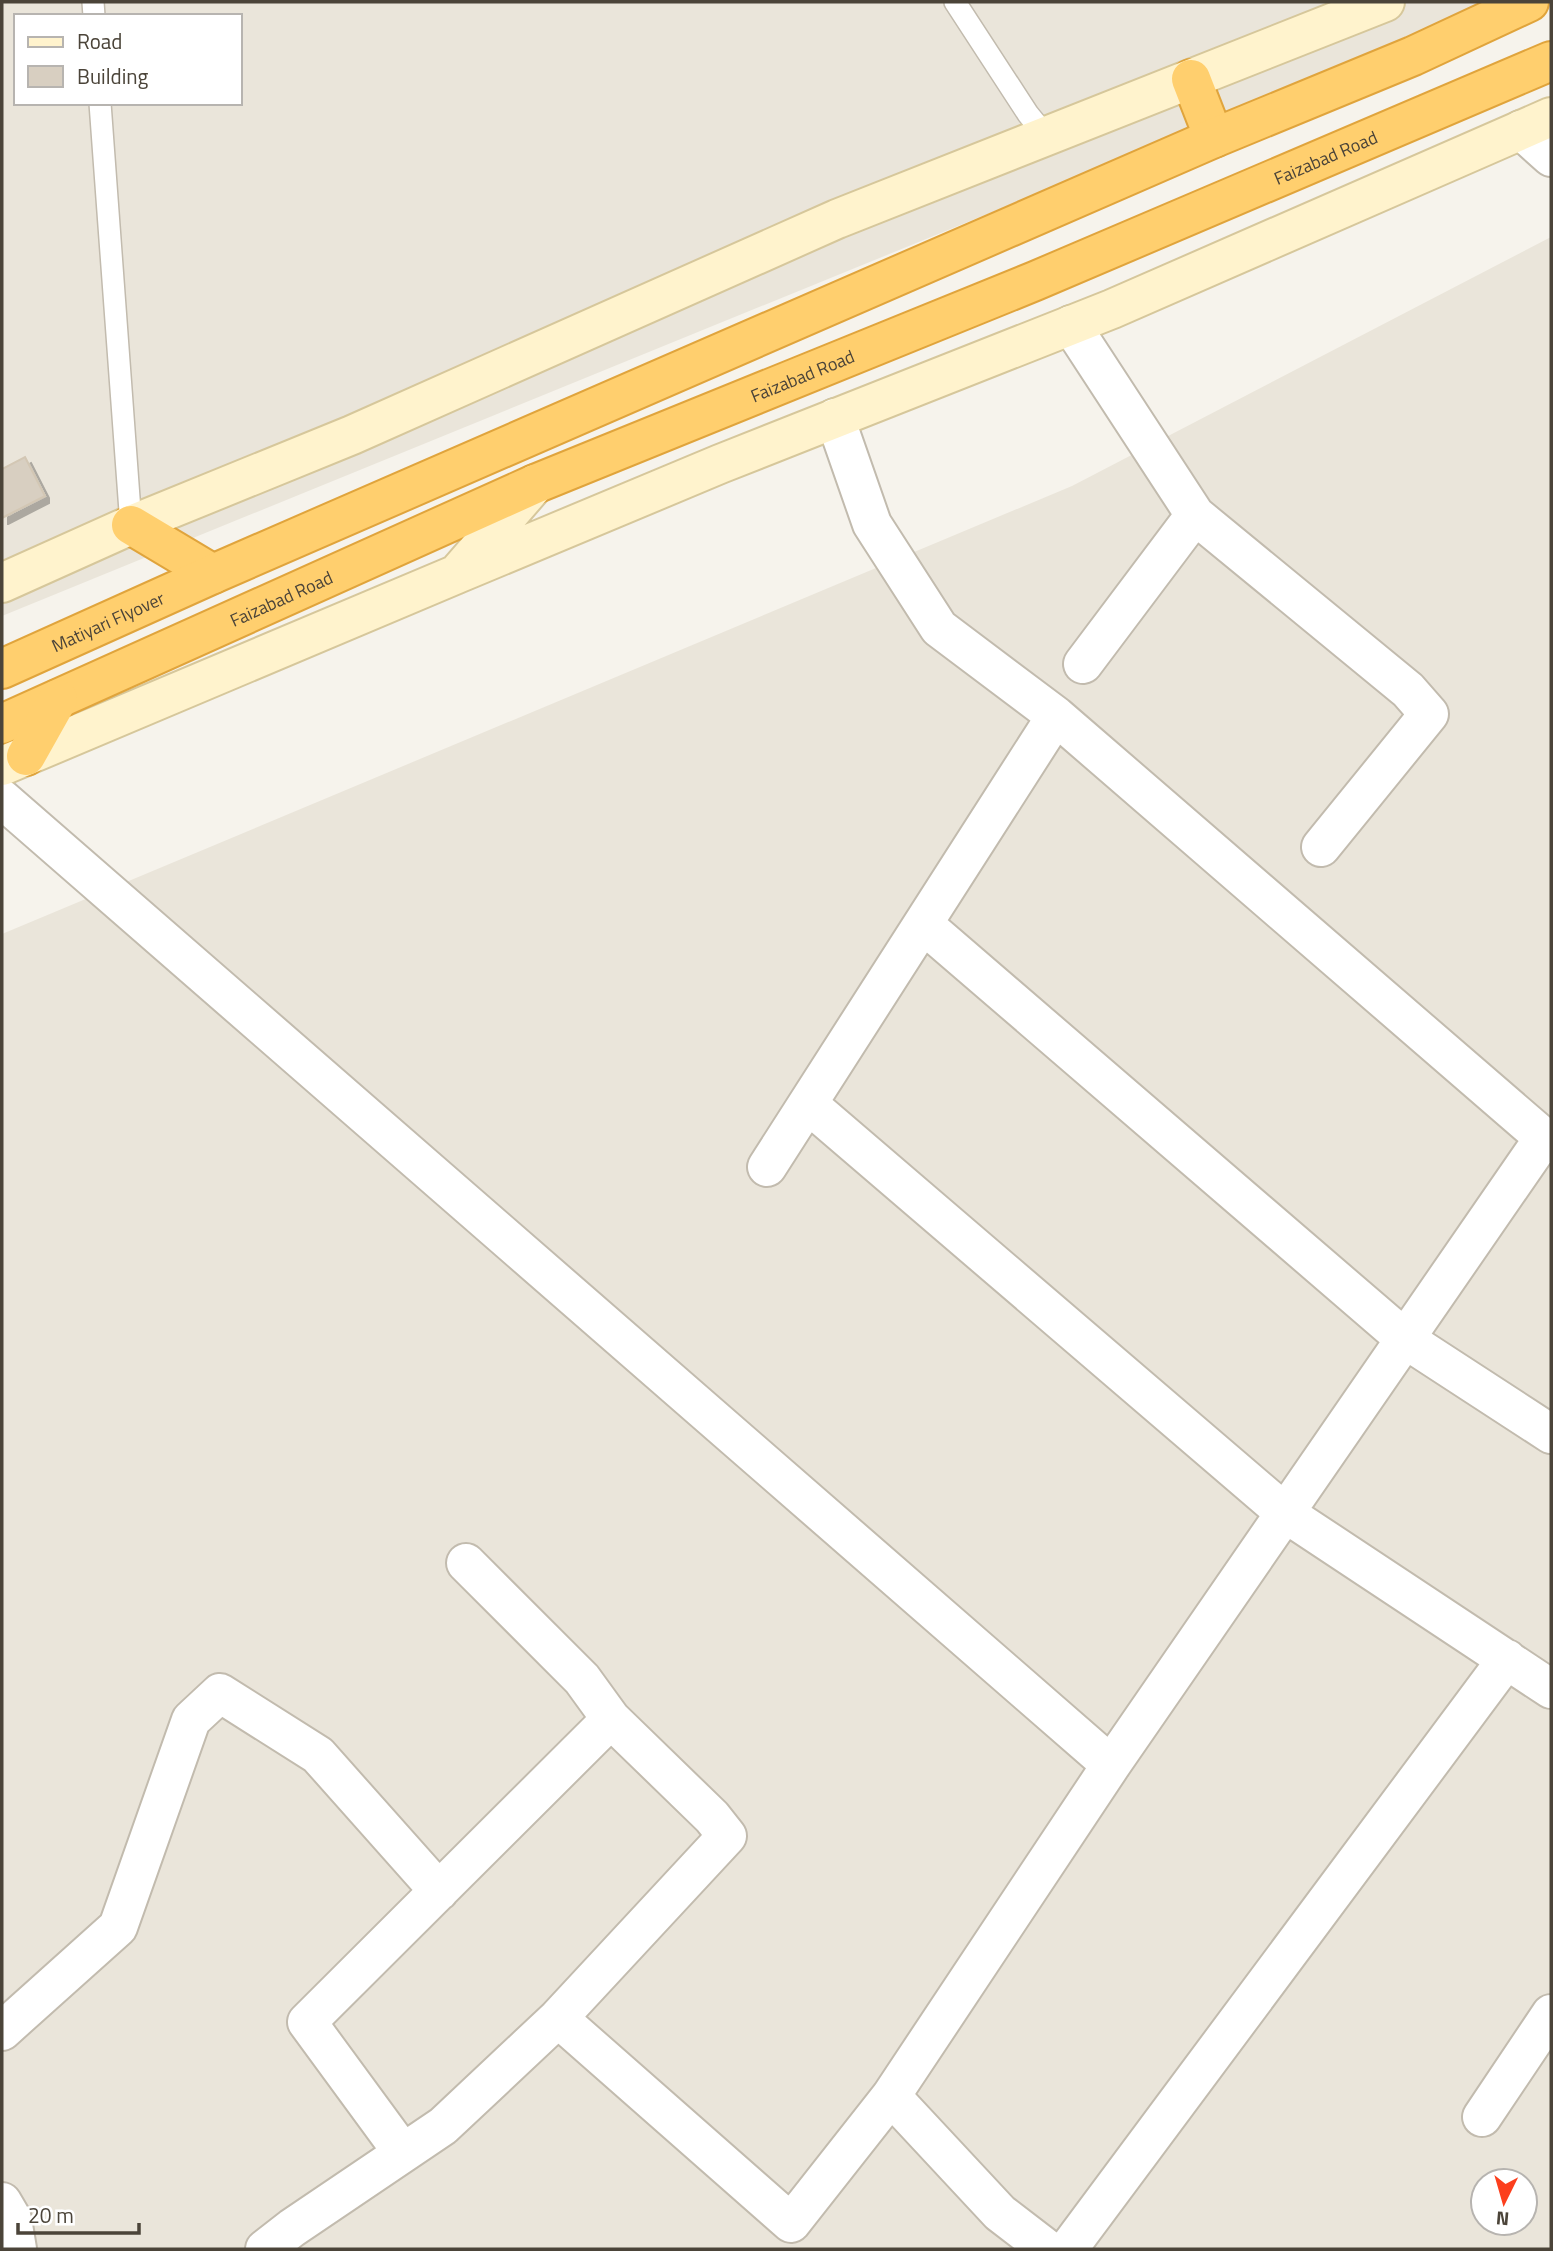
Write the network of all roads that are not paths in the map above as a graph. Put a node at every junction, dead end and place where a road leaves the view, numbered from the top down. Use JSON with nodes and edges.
{"nodes":[{"id":1,"x":955,"y":2,"type":"edge"},
{"id":2,"x":1385,"y":2,"type":"edge"},
{"id":3,"x":1528,"y":2,"type":"edge"},
{"id":4,"x":1551,"y":61,"type":"edge"},
{"id":5,"x":1191,"y":79,"type":"junction"},
{"id":6,"x":100,"y":105,"type":"edge"},
{"id":7,"x":1536,"y":123,"type":"edge"},
{"id":8,"x":1046,"y":136,"type":"junction"},
{"id":9,"x":1214,"y":138,"type":"junction"},
{"id":10,"x":1551,"y":158,"type":"edge"},
{"id":11,"x":1071,"y":325,"type":"junction"},
{"id":12,"x":835,"y":418,"type":"junction"},
{"id":13,"x":535,"y":484,"type":"junction"},
{"id":14,"x":1195,"y":514,"type":"junction"},
{"id":15,"x":131,"y":525,"type":"junction"},
{"id":16,"x":212,"y":574,"type":"junction"},
{"id":17,"x":457,"y":574,"type":"junction"},
{"id":18,"x":2,"y":583,"type":"edge"},
{"id":19,"x":1083,"y":664,"type":"dead end"},
{"id":20,"x":2,"y":669,"type":"edge"},
{"id":21,"x":58,"y":699,"type":"junction"},
{"id":22,"x":1056,"y":716,"type":"junction"},
{"id":23,"x":2,"y":724,"type":"edge"},
{"id":24,"x":14,"y":761,"type":"edge"},
{"id":25,"x":2,"y":799,"type":"edge"},
{"id":26,"x":1321,"y":847,"type":"dead end"},
{"id":27,"x":923,"y":924,"type":"junction"},
{"id":28,"x":808,"y":1104,"type":"junction"},
{"id":29,"x":1547,"y":1142,"type":"edge"},
{"id":30,"x":767,"y":1167,"type":"dead end"},
{"id":31,"x":1405,"y":1339,"type":"junction"},
{"id":32,"x":1551,"y":1434,"type":"edge"},
{"id":33,"x":1285,"y":1513,"type":"junction"},
{"id":34,"x":466,"y":1563,"type":"dead end"},
{"id":35,"x":1507,"y":1660,"type":"junction"},
{"id":36,"x":1551,"y":1689,"type":"edge"},
{"id":37,"x":611,"y":1719,"type":"junction"},
{"id":38,"x":1111,"y":1765,"type":"junction"},
{"id":39,"x":439,"y":1891,"type":"junction"},
{"id":40,"x":1551,"y":2014,"type":"edge"},
{"id":41,"x":558,"y":2018,"type":"junction"},
{"id":42,"x":2,"y":2031,"type":"edge"},
{"id":43,"x":891,"y":2096,"type":"junction"},
{"id":44,"x":1482,"y":2117,"type":"dead end"},
{"id":45,"x":403,"y":2153,"type":"junction"},
{"id":46,"x":2,"y":2202,"type":"edge"},
{"id":47,"x":17,"y":2249,"type":"edge"},
{"id":48,"x":265,"y":2249,"type":"edge"},
{"id":49,"x":1047,"y":2249,"type":"edge"},
{"id":50,"x":1068,"y":2249,"type":"edge"}],
"edges":[{"from":1,"to":8,"type":"lane"},
{"from":2,"to":5,"type":"street"},
{"from":3,"to":9,"type":"highway"},
{"from":4,"to":13,"type":"highway","name":"Faizabad Road"},
{"from":5,"to":8,"type":"street"},
{"from":5,"to":9,"type":"highway"},
{"from":6,"to":15,"type":"lane"},
{"from":7,"to":10,"type":"street"},
{"from":7,"to":11,"type":"street"},
{"from":8,"to":15,"type":"street"},
{"from":9,"to":16,"type":"highway"},
{"from":11,"to":12,"type":"street"},
{"from":11,"to":14,"type":"street"},
{"from":12,"to":17,"type":"street"},
{"from":12,"to":22,"type":"street"},
{"from":13,"to":17,"type":"street"},
{"from":13,"to":21,"type":"highway","name":"Faizabad Road"},
{"from":14,"to":19,"type":"street"},
{"from":14,"to":26,"type":"street"},
{"from":15,"to":16,"type":"highway"},
{"from":15,"to":18,"type":"street"},
{"from":16,"to":20,"type":"highway","name":"Matiyari Flyover"},
{"from":17,"to":24,"type":"street"},
{"from":21,"to":23,"type":"highway"},
{"from":21,"to":24,"type":"highway"},
{"from":22,"to":27,"type":"street"},
{"from":22,"to":29,"type":"street"},
{"from":25,"to":38,"type":"street"},
{"from":27,"to":28,"type":"street"},
{"from":27,"to":31,"type":"street"},
{"from":28,"to":30,"type":"street"},
{"from":28,"to":33,"type":"street"},
{"from":29,"to":31,"type":"street"},
{"from":31,"to":32,"type":"street"},
{"from":31,"to":33,"type":"street"},
{"from":33,"to":35,"type":"street"},
{"from":33,"to":38,"type":"street"},
{"from":34,"to":37,"type":"street"},
{"from":35,"to":36,"type":"street"},
{"from":35,"to":50,"type":"street"},
{"from":37,"to":39,"type":"street"},
{"from":37,"to":41,"type":"street"},
{"from":38,"to":43,"type":"street"},
{"from":39,"to":42,"type":"street"},
{"from":39,"to":45,"type":"street"},
{"from":40,"to":44,"type":"street"},
{"from":41,"to":43,"type":"street"},
{"from":41,"to":45,"type":"street"},
{"from":43,"to":49,"type":"street"},
{"from":45,"to":48,"type":"street"},
{"from":46,"to":47,"type":"street"}]}
